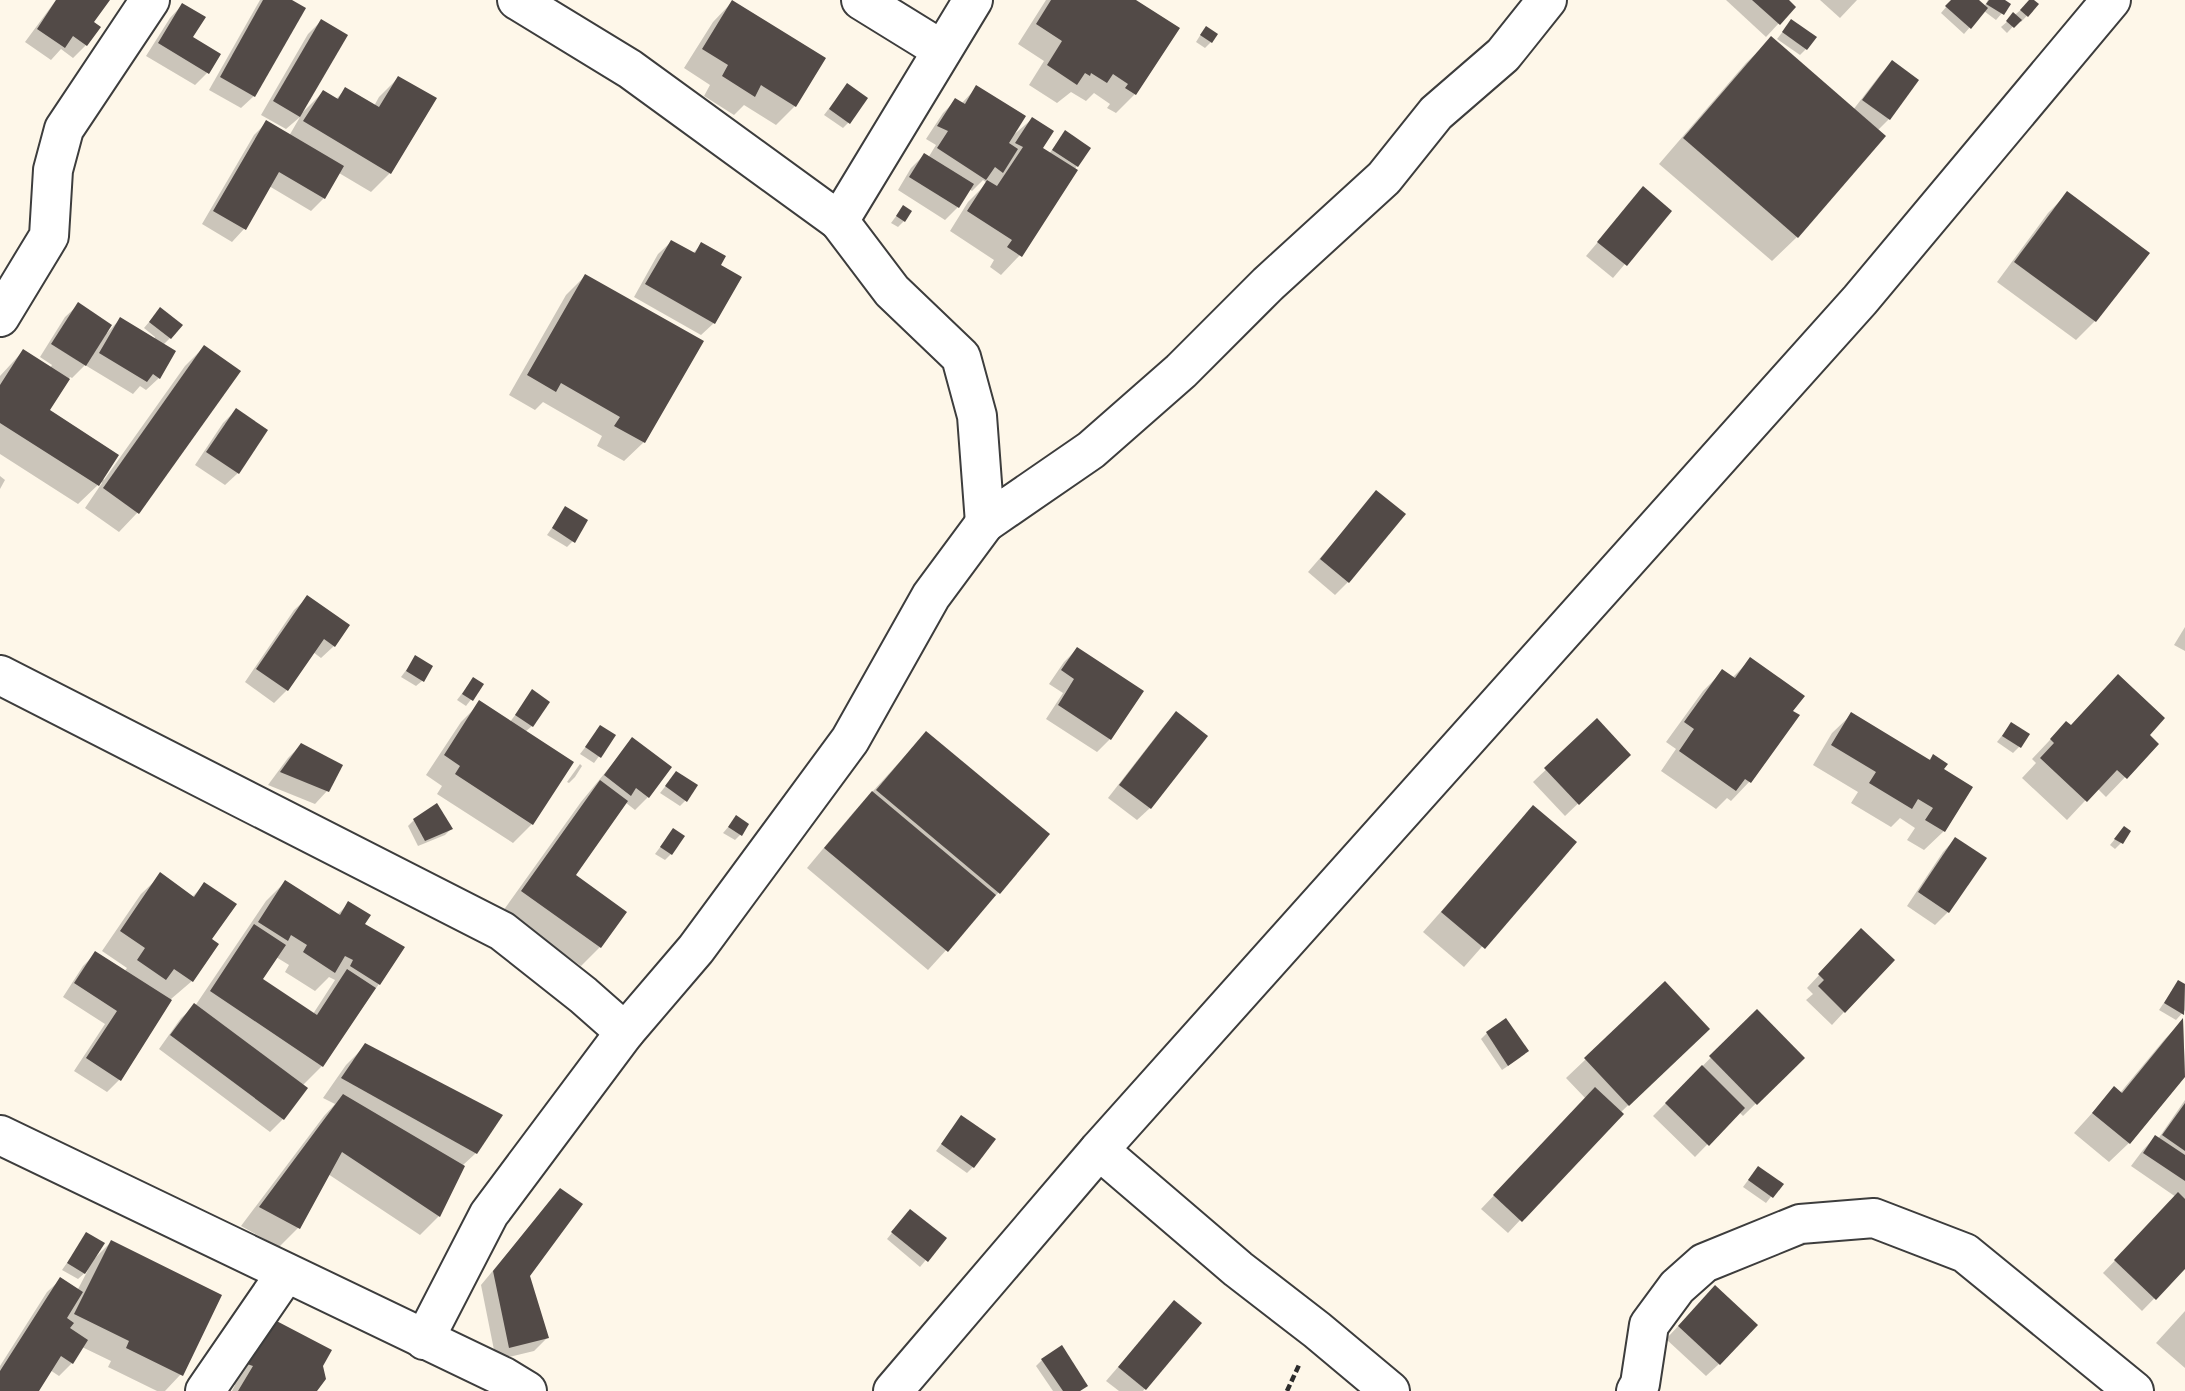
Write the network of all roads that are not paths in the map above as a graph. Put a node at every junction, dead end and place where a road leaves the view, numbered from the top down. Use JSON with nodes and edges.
{"nodes":[{"id":1,"x":150,"y":0,"type":"edge"},
{"id":2,"x":517,"y":0,"type":"edge"},
{"id":3,"x":861,"y":0,"type":"edge"},
{"id":4,"x":973,"y":0,"type":"edge"},
{"id":5,"x":1547,"y":0,"type":"edge"},
{"id":6,"x":2111,"y":0,"type":"edge"},
{"id":7,"x":942,"y":50,"type":"junction"},
{"id":8,"x":839,"y":221,"type":"junction"},
{"id":9,"x":0,"y":317,"type":"edge"},
{"id":10,"x":985,"y":523,"type":"junction"},
{"id":11,"x":0,"y":675,"type":"edge"},
{"id":12,"x":625,"y":1032,"type":"junction"},
{"id":13,"x":0,"y":1135,"type":"edge"},
{"id":14,"x":1099,"y":1150,"type":"junction"},
{"id":15,"x":286,"y":1273,"type":"junction"},
{"id":16,"x":424,"y":1340,"type":"junction"},
{"id":17,"x":205,"y":1391,"type":"edge"},
{"id":18,"x":527,"y":1391,"type":"edge"},
{"id":19,"x":893,"y":1391,"type":"edge"},
{"id":20,"x":1390,"y":1391,"type":"edge"},
{"id":21,"x":1636,"y":1391,"type":"edge"},
{"id":22,"x":2134,"y":1391,"type":"edge"}],
"edges":[{"from":1,"to":9,"type":"street"},
{"from":2,"to":8,"type":"street"},
{"from":3,"to":7,"type":"street"},
{"from":4,"to":7,"type":"street"},
{"from":5,"to":10,"type":"street"},
{"from":6,"to":14,"type":"street"},
{"from":7,"to":8,"type":"street"},
{"from":8,"to":10,"type":"street"},
{"from":10,"to":12,"type":"street"},
{"from":11,"to":12,"type":"street"},
{"from":12,"to":16,"type":"street"},
{"from":13,"to":15,"type":"street"},
{"from":14,"to":19,"type":"street"},
{"from":14,"to":20,"type":"street"},
{"from":15,"to":16,"type":"street"},
{"from":15,"to":17,"type":"street"},
{"from":16,"to":18,"type":"street"},
{"from":21,"to":22,"type":"street"}]}
